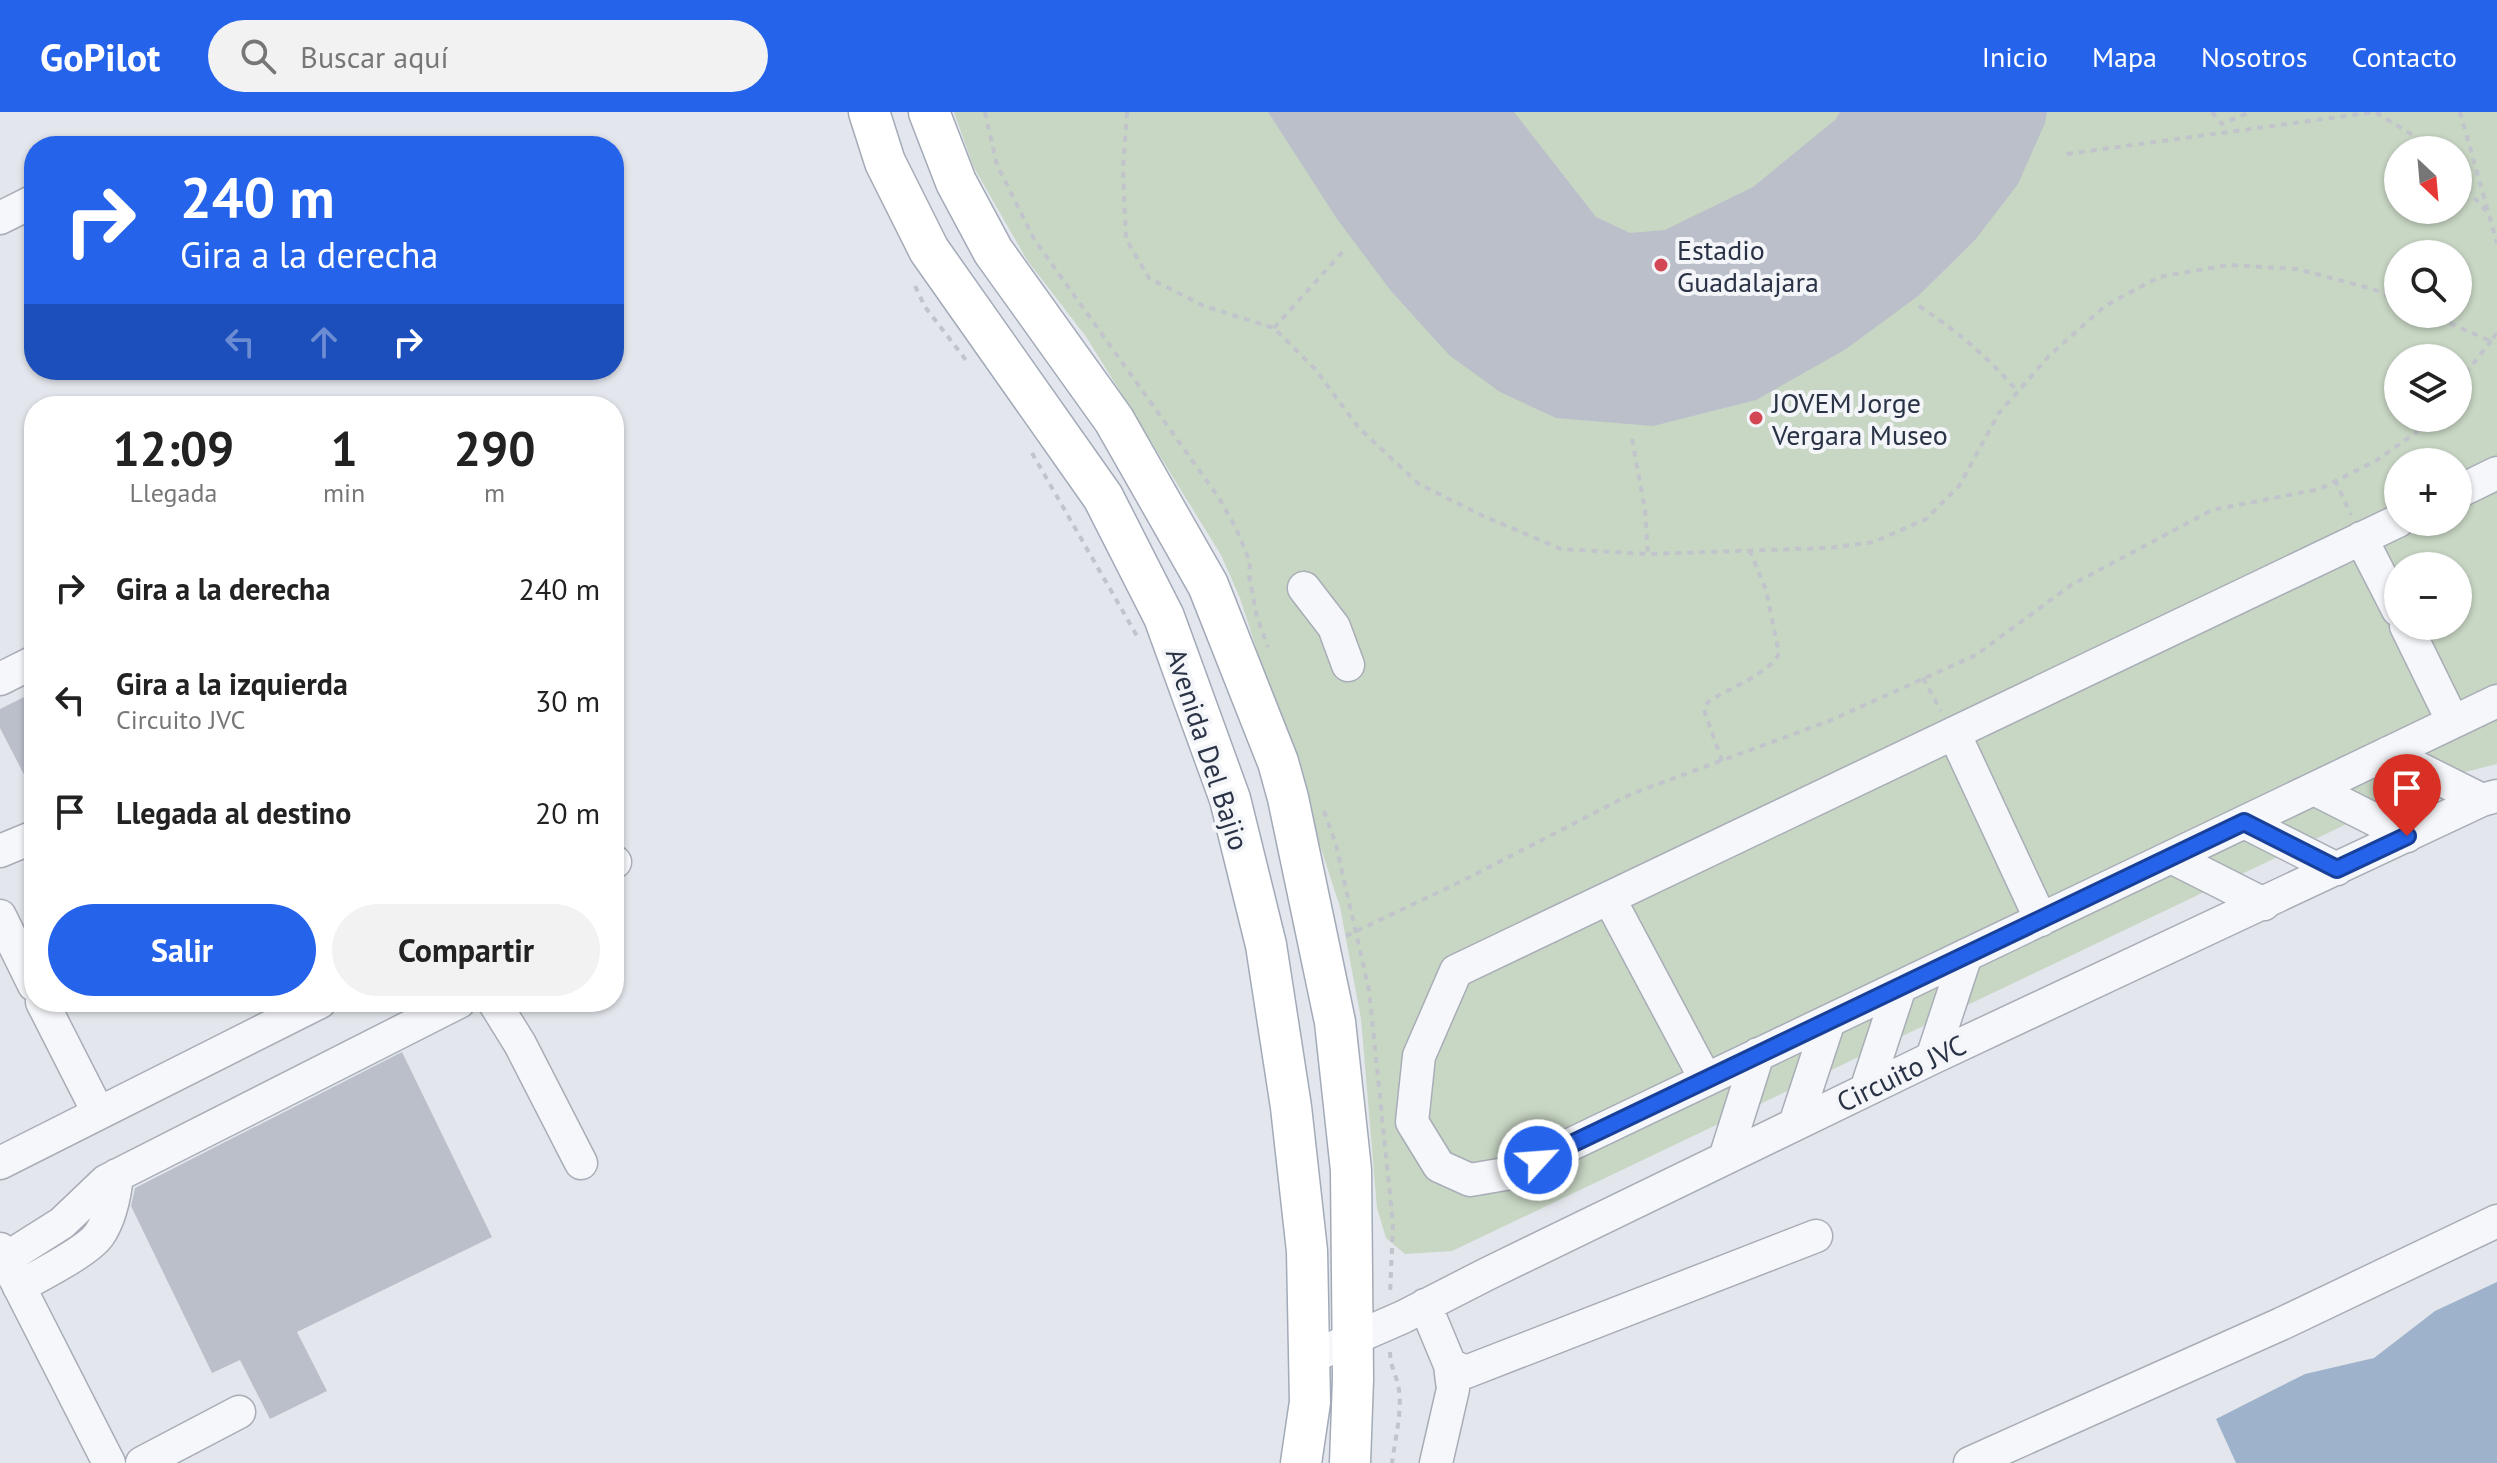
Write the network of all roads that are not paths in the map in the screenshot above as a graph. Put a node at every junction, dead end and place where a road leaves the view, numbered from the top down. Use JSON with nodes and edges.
{"nodes":[{"id":1,"x":869,"y":112,"type":"edge"},
{"id":2,"x":939,"y":120,"type":"edge"},
{"id":3,"x":24,"y":206,"type":"edge"},
{"id":4,"x":0,"y":218,"type":"edge"},
{"id":5,"x":2497,"y":473,"type":"edge"},
{"id":6,"x":2472,"y":485,"type":"edge"},
{"id":7,"x":2384,"y":527,"type":"edge"},
{"id":8,"x":2361,"y":538,"type":"junction"},
{"id":9,"x":2384,"y":583,"type":"edge"},
{"id":10,"x":1304,"y":588,"type":"dead end"},
{"id":11,"x":2413,"y":640,"type":"edge"},
{"id":12,"x":1348,"y":665,"type":"dead end"},
{"id":13,"x":24,"y":667,"type":"edge"},
{"id":14,"x":0,"y":679,"type":"edge"},
{"id":15,"x":2497,"y":701,"type":"edge"},
{"id":16,"x":2453,"y":722,"type":"junction"},
{"id":17,"x":1954,"y":733,"type":"junction"},
{"id":18,"x":2388,"y":753,"type":"junction"},
{"id":19,"x":2314,"y":789,"type":"junction"},
{"id":20,"x":2490,"y":798,"type":"edge"},
{"id":21,"x":2244,"y":822,"type":"junction"},
{"id":22,"x":2407,"y":836,"type":"junction"},
{"id":23,"x":24,"y":841,"type":"edge"},
{"id":24,"x":0,"y":851,"type":"edge"},
{"id":25,"x":2171,"y":857,"type":"junction"},
{"id":26,"x":2337,"y":869,"type":"junction"},
{"id":27,"x":1609,"y":898,"type":"junction"},
{"id":28,"x":2264,"y":904,"type":"junction"},
{"id":29,"x":0,"y":916,"type":"edge"},
{"id":30,"x":2041,"y":920,"type":"junction"},
{"id":31,"x":1966,"y":955,"type":"junction"},
{"id":32,"x":24,"y":965,"type":"edge"},
{"id":33,"x":1900,"y":987,"type":"junction"},
{"id":34,"x":47,"y":1012,"type":"edge"},
{"id":35,"x":300,"y":1012,"type":"edge"},
{"id":36,"x":439,"y":1012,"type":"edge"},
{"id":37,"x":500,"y":1012,"type":"edge"},
{"id":38,"x":1829,"y":1021,"type":"junction"},
{"id":39,"x":1758,"y":1054,"type":"junction"},
{"id":40,"x":1932,"y":1058,"type":"junction"},
{"id":41,"x":1706,"y":1080,"type":"junction"},
{"id":42,"x":1866,"y":1090,"type":"junction"},
{"id":43,"x":98,"y":1112,"type":"junction"},
{"id":44,"x":1795,"y":1124,"type":"junction"},
{"id":45,"x":1725,"y":1158,"type":"junction"},
{"id":46,"x":0,"y":1163,"type":"edge"},
{"id":47,"x":581,"y":1163,"type":"dead end"},
{"id":48,"x":117,"y":1175,"type":"junction"},
{"id":49,"x":71,"y":1214,"type":"junction"},
{"id":50,"x":2497,"y":1221,"type":"edge"},
{"id":51,"x":1816,"y":1236,"type":"dead end"},
{"id":52,"x":89,"y":1244,"type":"junction"},
{"id":53,"x":2,"y":1254,"type":"edge"},
{"id":54,"x":19,"y":1287,"type":"junction"},
{"id":55,"x":1425,"y":1305,"type":"junction"},
{"id":56,"x":1352,"y":1338,"type":"junction"},
{"id":57,"x":1309,"y":1358,"type":"junction"},
{"id":58,"x":1450,"y":1365,"type":"junction"},
{"id":59,"x":239,"y":1412,"type":"dead end"},
{"id":60,"x":109,"y":1463,"type":"edge"},
{"id":61,"x":142,"y":1463,"type":"edge"},
{"id":62,"x":1301,"y":1463,"type":"edge"},
{"id":63,"x":1350,"y":1463,"type":"edge"},
{"id":64,"x":1436,"y":1463,"type":"edge"},
{"id":65,"x":1970,"y":1463,"type":"edge"}],
"edges":[{"from":1,"to":57,"type":"main road","name":"Avenida Del Bajio"},
{"from":2,"to":56,"type":"main road","name":"Avenida Del Bajio"},
{"from":3,"to":4,"type":"lane"},
{"from":5,"to":6,"type":"lane"},
{"from":7,"to":8,"type":"lane"},
{"from":8,"to":9,"type":"lane"},
{"from":8,"to":17,"type":"lane"},
{"from":10,"to":12,"type":"lane"},
{"from":11,"to":16,"type":"lane"},
{"from":13,"to":14,"type":"lane"},
{"from":15,"to":16,"type":"lane"},
{"from":16,"to":18,"type":"lane"},
{"from":17,"to":27,"type":"lane"},
{"from":17,"to":30,"type":"lane"},
{"from":18,"to":19,"type":"lane"},
{"from":18,"to":20,"type":"lane"},
{"from":19,"to":21,"type":"lane"},
{"from":19,"to":22,"type":"lane"},
{"from":20,"to":22,"type":"lane","name":"Circuito JVC"},
{"from":21,"to":25,"type":"lane"},
{"from":21,"to":26,"type":"lane"},
{"from":22,"to":26,"type":"lane","name":"Circuito JVC"},
{"from":23,"to":24,"type":"lane"},
{"from":25,"to":28,"type":"lane"},
{"from":25,"to":30,"type":"lane"},
{"from":26,"to":28,"type":"lane","name":"Circuito JVC"},
{"from":27,"to":41,"type":"lane"},
{"from":27,"to":41,"type":"lane"},
{"from":28,"to":40,"type":"lane","name":"Circuito JVC"},
{"from":29,"to":32,"type":"lane"},
{"from":30,"to":31,"type":"lane"},
{"from":31,"to":33,"type":"lane"},
{"from":31,"to":40,"type":"lane"},
{"from":33,"to":38,"type":"lane"},
{"from":33,"to":42,"type":"lane"},
{"from":34,"to":43,"type":"lane"},
{"from":35,"to":43,"type":"lane"},
{"from":36,"to":48,"type":"lane"},
{"from":37,"to":47,"type":"lane"},
{"from":38,"to":39,"type":"lane"},
{"from":38,"to":44,"type":"lane"},
{"from":39,"to":41,"type":"lane"},
{"from":39,"to":45,"type":"lane"},
{"from":40,"to":42,"type":"lane","name":"Circuito JVC"},
{"from":42,"to":44,"type":"lane","name":"Circuito JVC"},
{"from":43,"to":46,"type":"lane"},
{"from":44,"to":45,"type":"lane","name":"Circuito JVC"},
{"from":45,"to":55,"type":"lane","name":"Circuito JVC"},
{"from":48,"to":49,"type":"lane"},
{"from":48,"to":52,"type":"lane"},
{"from":49,"to":52,"type":"lane"},
{"from":49,"to":53,"type":"lane"},
{"from":50,"to":65,"type":"lane"},
{"from":51,"to":58,"type":"lane"},
{"from":52,"to":54,"type":"lane"},
{"from":53,"to":54,"type":"lane"},
{"from":54,"to":60,"type":"lane"},
{"from":55,"to":56,"type":"lane","name":"Circuito JVC"},
{"from":55,"to":58,"type":"lane"},
{"from":56,"to":57,"type":"lane","name":"Circuito JVC"},
{"from":56,"to":63,"type":"main road","name":"Avenida Del Bajio"},
{"from":57,"to":62,"type":"main road","name":"Avenida Del Bajio"},
{"from":58,"to":64,"type":"lane"},
{"from":59,"to":61,"type":"lane"}]}
